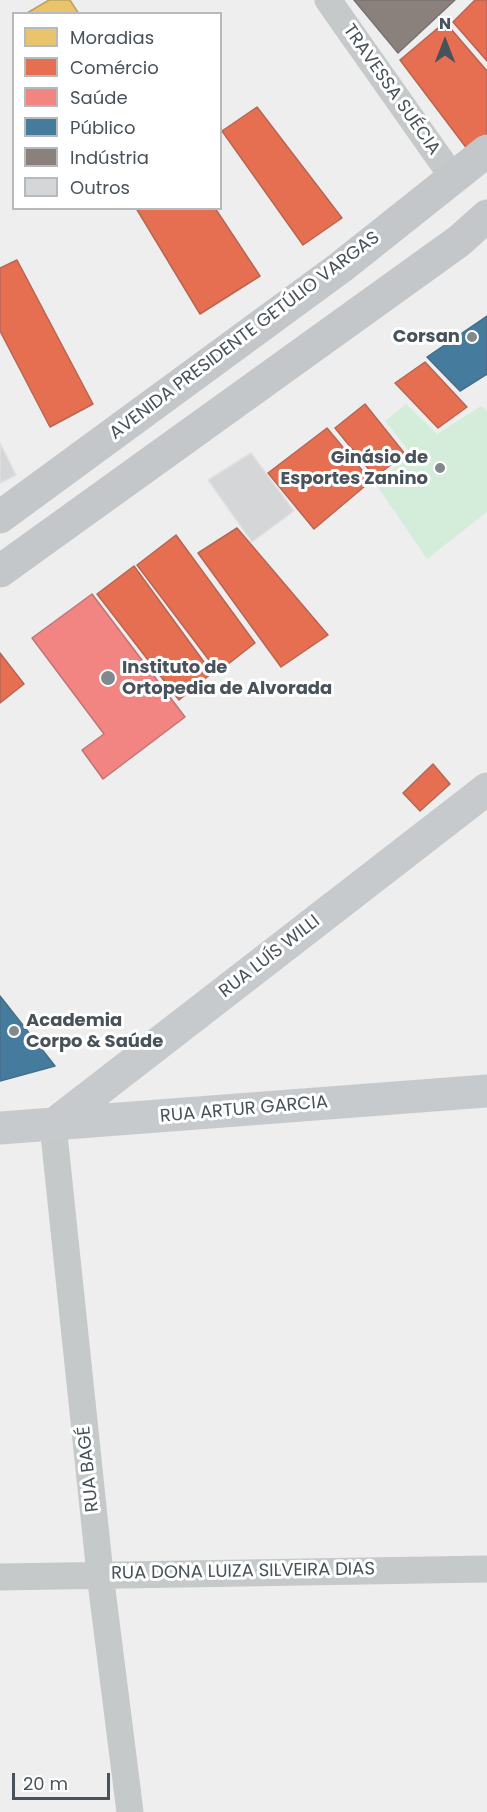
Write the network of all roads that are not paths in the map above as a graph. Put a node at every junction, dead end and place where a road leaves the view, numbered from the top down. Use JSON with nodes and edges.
{"nodes":[{"id":1,"x":328,"y":0,"type":"edge"},
{"id":2,"x":487,"y":151,"type":"edge"},
{"id":3,"x":454,"y":179,"type":"junction"},
{"id":4,"x":487,"y":216,"type":"edge"},
{"id":5,"x":0,"y":517,"type":"edge"},
{"id":6,"x":0,"y":571,"type":"edge"},
{"id":7,"x":487,"y":789,"type":"edge"},
{"id":8,"x":487,"y":1091,"type":"edge"},
{"id":9,"x":53,"y":1125,"type":"junction"},
{"id":10,"x":0,"y":1128,"type":"edge"},
{"id":11,"x":487,"y":1569,"type":"edge"},
{"id":12,"x":100,"y":1574,"type":"junction"},
{"id":13,"x":0,"y":1577,"type":"edge"},
{"id":14,"x":130,"y":1812,"type":"edge"}],
"edges":[{"from":1,"to":3,"type":"street","name":"TRAVESSA SUÉCIA"},
{"from":2,"to":3,"type":"main road","name":"AVENIDA PRESIDENTE GETÚLIO VARGAS"},
{"from":3,"to":5,"type":"main road","name":"AVENIDA PRESIDENTE GETÚLIO VARGAS"},
{"from":4,"to":6,"type":"main road"},
{"from":7,"to":9,"type":"street","name":"RUA LUÍS WILLI"},
{"from":8,"to":9,"type":"street","name":"RUA ARTUR GARCIA"},
{"from":9,"to":10,"type":"street","name":"RUA ARTUR GARCIA"},
{"from":9,"to":12,"type":"street","name":"RUA BAGÉ"},
{"from":11,"to":12,"type":"street","name":"RUA DONA LUIZA SILVEIRA DIAS"},
{"from":12,"to":13,"type":"street","name":"RUA DONA LUIZA SILVEIRA DIAS"},
{"from":12,"to":14,"type":"street","name":"RUA BAGÉ"}]}
